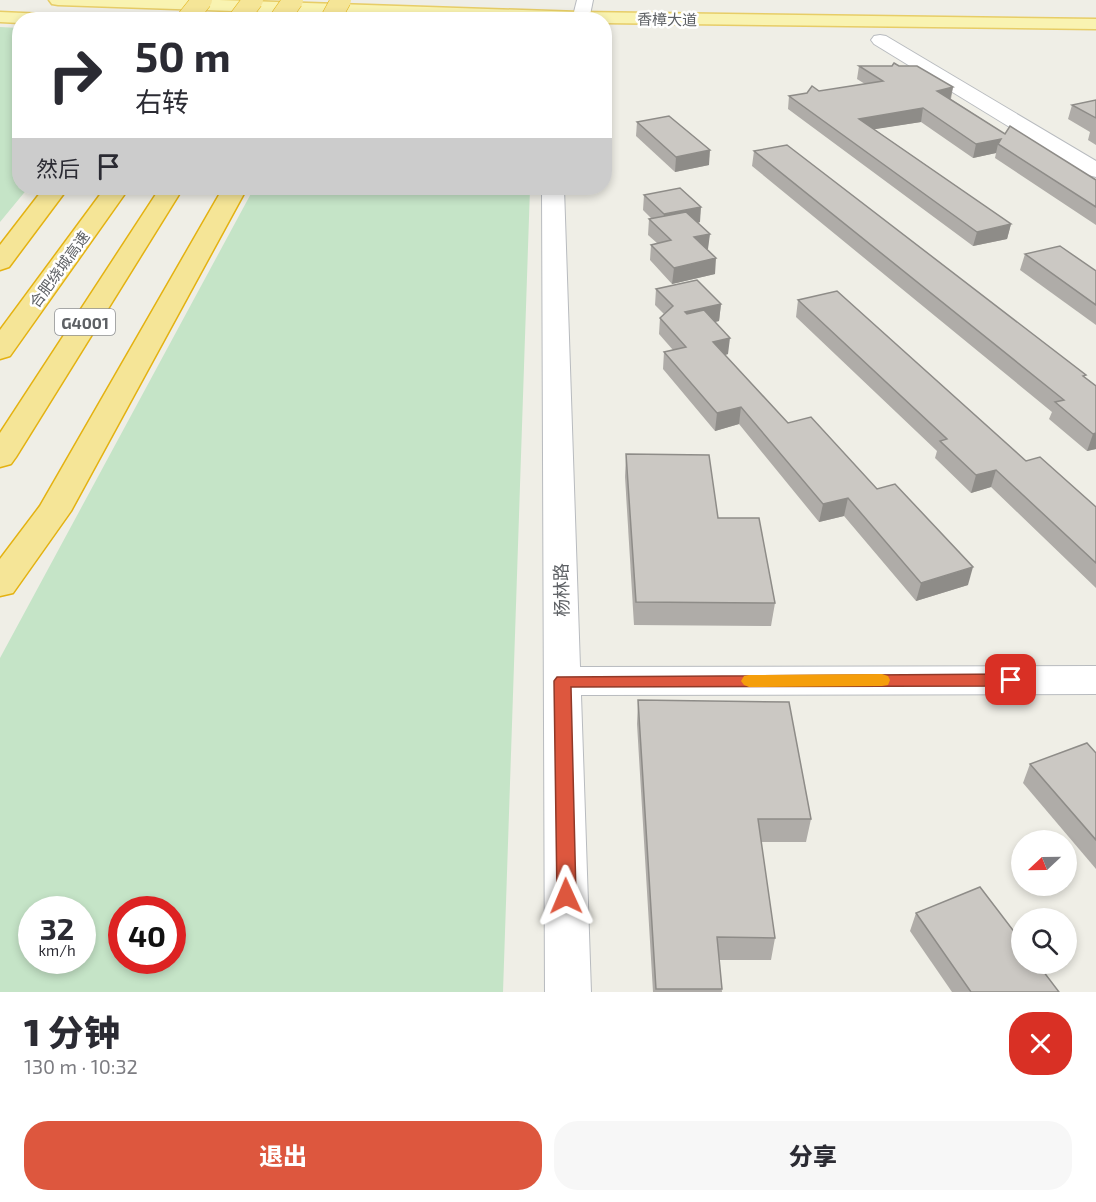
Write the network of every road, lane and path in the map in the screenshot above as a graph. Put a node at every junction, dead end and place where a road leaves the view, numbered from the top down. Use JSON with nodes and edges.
{"nodes":[{"id":1,"x":58,"y":0,"type":"edge"},
{"id":2,"x":202,"y":0,"type":"edge"},
{"id":3,"x":192,"y":12,"type":"edge"},
{"id":4,"x":582,"y":12,"type":"edge"},
{"id":5,"x":612,"y":13,"type":"edge"},
{"id":6,"x":1096,"y":24,"type":"edge"},
{"id":7,"x":874,"y":40,"type":"joint"},
{"id":8,"x":914,"y":40,"type":"dead end"},
{"id":9,"x":1096,"y":170,"type":"edge"},
{"id":10,"x":51,"y":195,"type":"edge"},
{"id":11,"x":112,"y":195,"type":"edge"},
{"id":12,"x":167,"y":195,"type":"edge"},
{"id":13,"x":231,"y":195,"type":"edge"},
{"id":14,"x":554,"y":195,"type":"edge"},
{"id":15,"x":0,"y":262,"type":"edge"},
{"id":16,"x":0,"y":350,"type":"edge"},
{"id":17,"x":0,"y":457,"type":"edge"},
{"id":18,"x":0,"y":584,"type":"edge"},
{"id":19,"x":1096,"y":680,"type":"edge"},
{"id":20,"x":562,"y":681,"type":"junction"},
{"id":21,"x":568,"y":992,"type":"edge"}],
"edges":[{"from":1,"to":4,"type":"main road","name":"香樟大道"},
{"from":2,"to":3,"type":"highway","bridge":true},
{"from":5,"to":6,"type":"main road","name":"香樟大道"},
{"from":7,"to":8,"type":"main road"},
{"from":7,"to":9,"type":"street"},
{"from":10,"to":15,"type":"highway"},
{"from":11,"to":16,"type":"highway","name":"合肥绕城高速","number":"G4001"},
{"from":12,"to":17,"type":"highway","number":"G4001"},
{"from":13,"to":18,"type":"highway"},
{"from":14,"to":20,"type":"street","name":"杨林路"},
{"from":19,"to":20,"type":"street"},
{"from":20,"to":21,"type":"street","name":"杨林路"}]}
